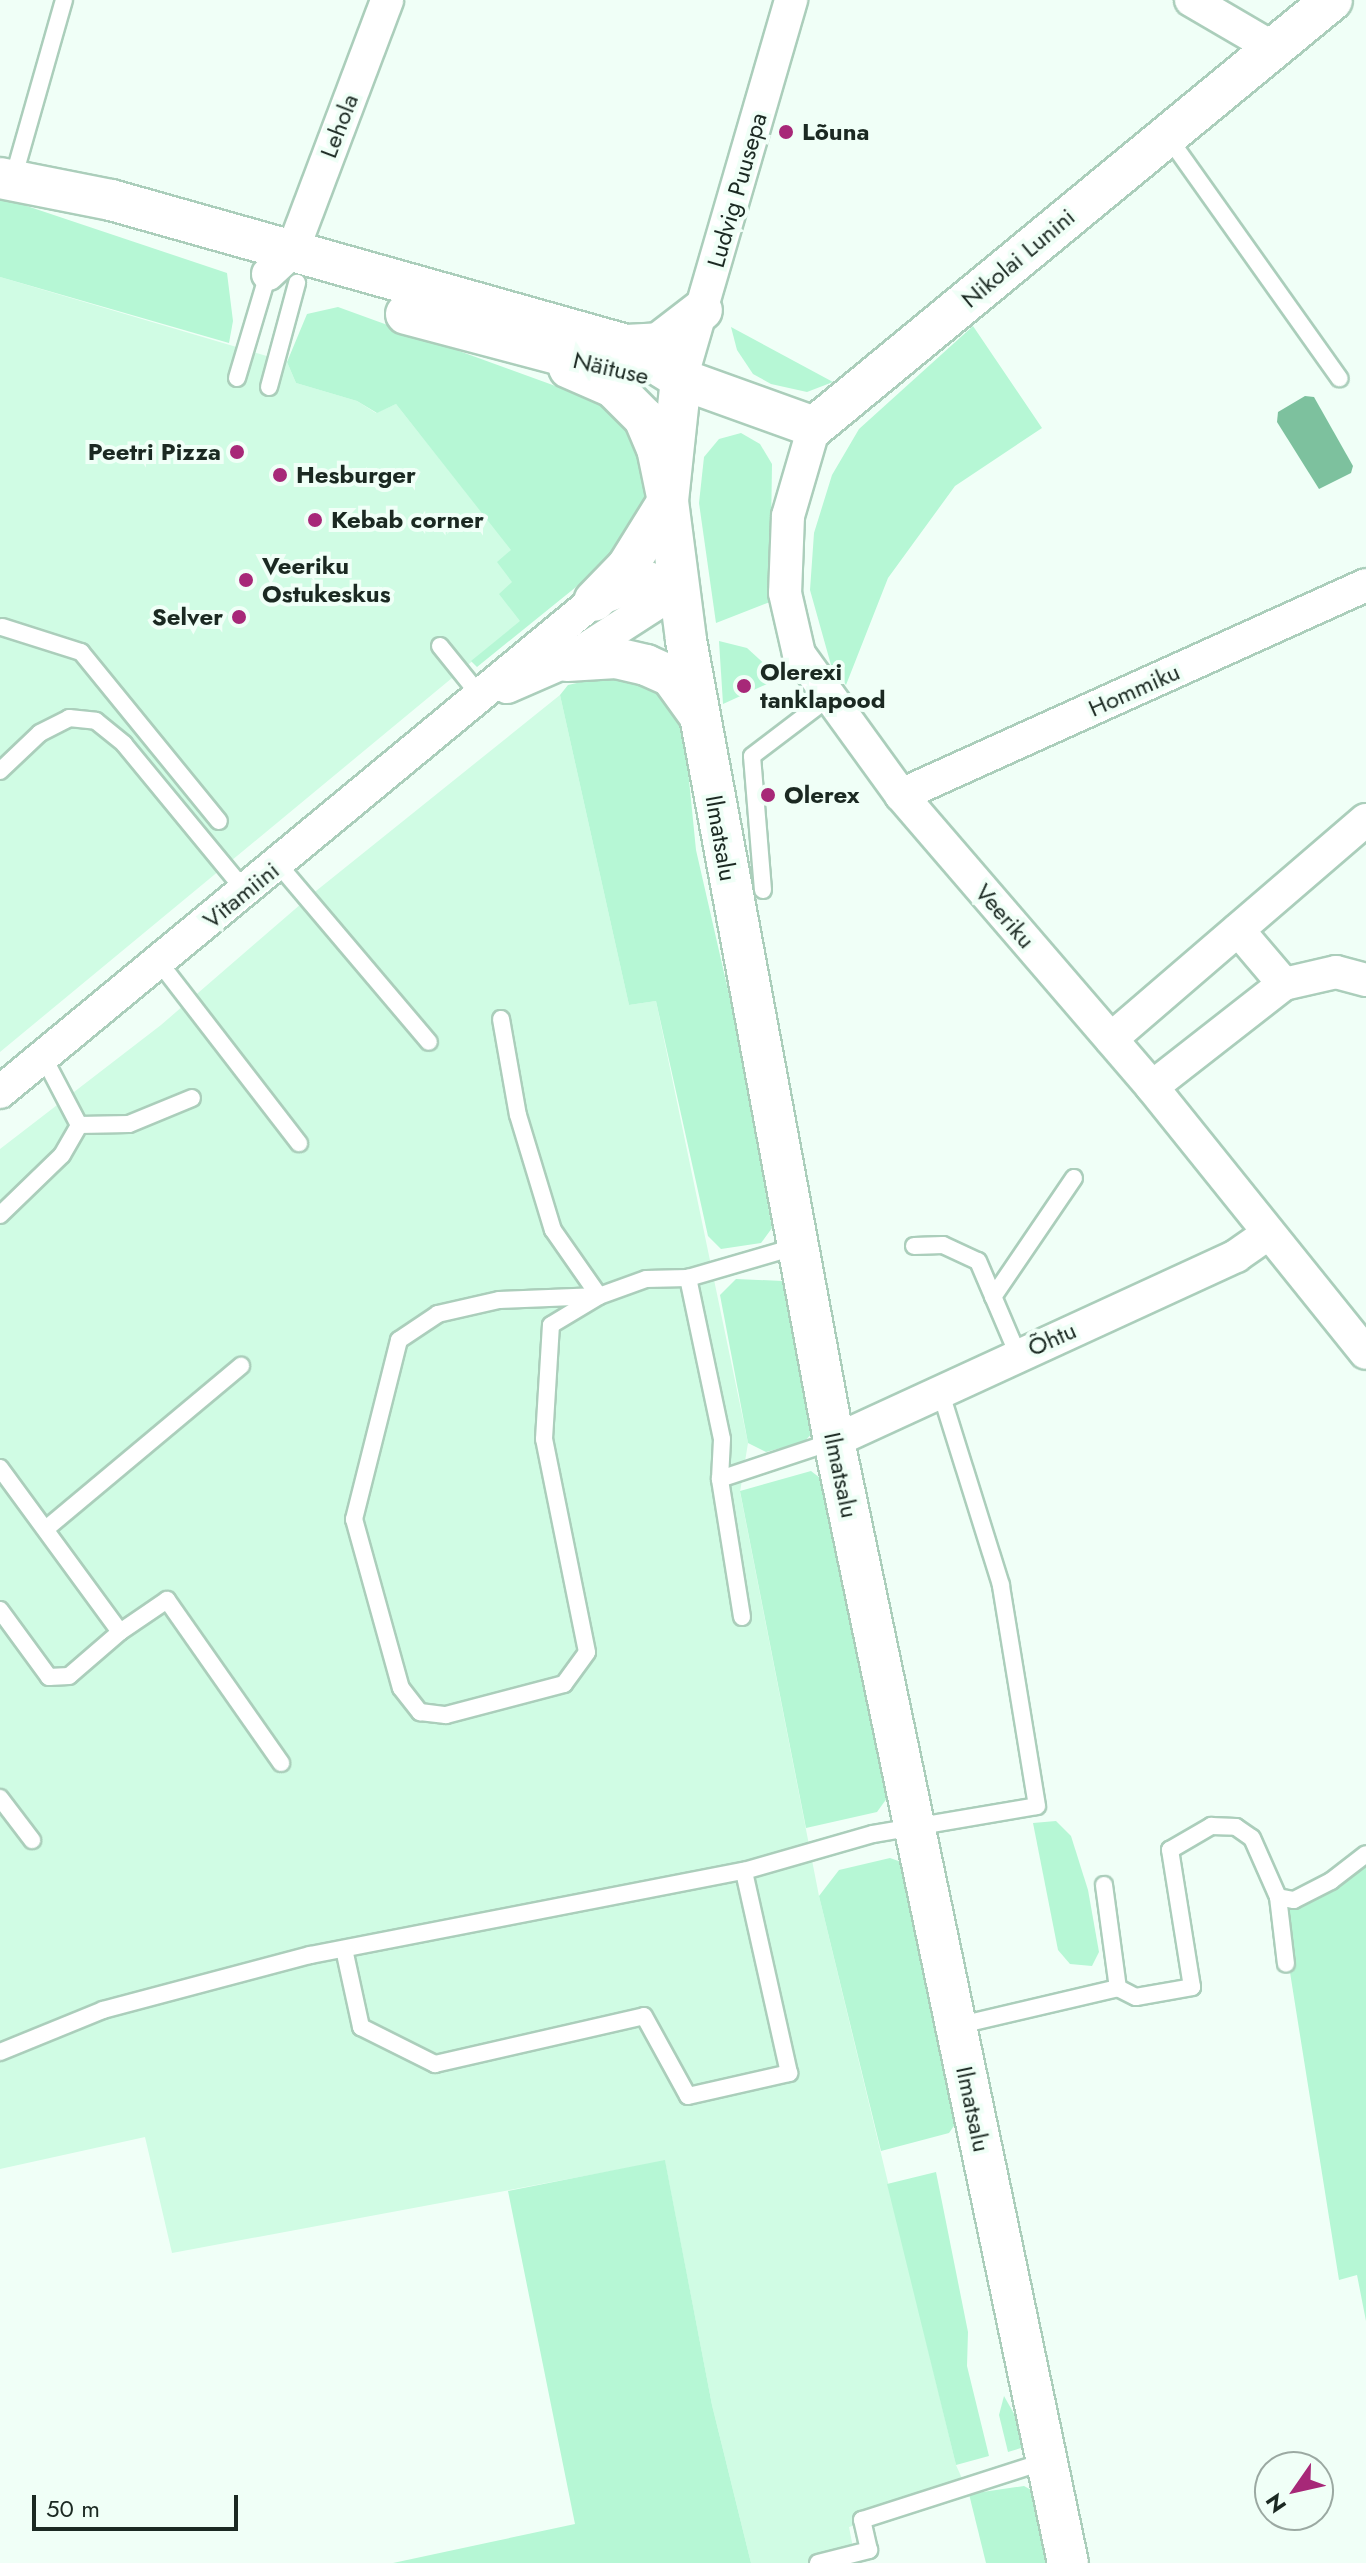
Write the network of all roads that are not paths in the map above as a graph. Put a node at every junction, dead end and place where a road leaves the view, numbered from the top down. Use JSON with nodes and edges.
{"nodes":[{"id":1,"x":64,"y":0,"type":"edge"},
{"id":2,"x":387,"y":0,"type":"edge"},
{"id":3,"x":791,"y":0,"type":"edge"},
{"id":4,"x":1191,"y":0,"type":"edge"},
{"id":5,"x":1332,"y":0,"type":"edge"},
{"id":6,"x":1273,"y":48,"type":"junction"},
{"id":7,"x":1167,"y":135,"type":"junction"},
{"id":8,"x":6,"y":179,"type":"edge"},
{"id":9,"x":286,"y":270,"type":"junction"},
{"id":10,"x":702,"y":310,"type":"junction"},
{"id":11,"x":626,"y":345,"type":"junction"},
{"id":12,"x":525,"y":348,"type":"junction"},
{"id":13,"x":237,"y":378,"type":"dead end"},
{"id":14,"x":1339,"y":378,"type":"dead end"},
{"id":15,"x":681,"y":379,"type":"junction"},
{"id":16,"x":269,"y":387,"type":"dead end"},
{"id":17,"x":814,"y":427,"type":"junction"},
{"id":18,"x":668,"y":501,"type":"junction"},
{"id":19,"x":1366,"y":585,"type":"edge"},
{"id":20,"x":677,"y":590,"type":"junction"},
{"id":21,"x":594,"y":601,"type":"junction"},
{"id":22,"x":2,"y":627,"type":"dead end"},
{"id":23,"x":440,"y":646,"type":"dead end"},
{"id":24,"x":567,"y":661,"type":"junction"},
{"id":25,"x":482,"y":698,"type":"junction"},
{"id":26,"x":827,"y":699,"type":"junction"},
{"id":27,"x":699,"y":715,"type":"junction"},
{"id":28,"x":0,"y":771,"type":"edge"},
{"id":29,"x":901,"y":795,"type":"junction"},
{"id":30,"x":1366,"y":820,"type":"edge"},
{"id":31,"x":219,"y":821,"type":"dead end"},
{"id":32,"x":278,"y":864,"type":"junction"},
{"id":33,"x":763,"y":890,"type":"dead end"},
{"id":34,"x":245,"y":891,"type":"junction"},
{"id":35,"x":1238,"y":930,"type":"junction"},
{"id":36,"x":159,"y":962,"type":"junction"},
{"id":37,"x":1366,"y":980,"type":"edge"},
{"id":38,"x":1284,"y":984,"type":"junction"},
{"id":39,"x":501,"y":1019,"type":"dead end"},
{"id":40,"x":1111,"y":1039,"type":"junction"},
{"id":41,"x":429,"y":1042,"type":"dead end"},
{"id":42,"x":43,"y":1056,"type":"junction"},
{"id":43,"x":1152,"y":1087,"type":"junction"},
{"id":44,"x":0,"y":1092,"type":"edge"},
{"id":45,"x":192,"y":1098,"type":"dead end"},
{"id":46,"x":79,"y":1125,"type":"junction"},
{"id":47,"x":299,"y":1143,"type":"dead end"},
{"id":48,"x":1074,"y":1178,"type":"dead end"},
{"id":49,"x":0,"y":1215,"type":"edge"},
{"id":50,"x":1267,"y":1234,"type":"junction"},
{"id":51,"x":798,"y":1246,"type":"junction"},
{"id":52,"x":914,"y":1246,"type":"dead end"},
{"id":53,"x":688,"y":1278,"type":"junction"},
{"id":54,"x":599,"y":1296,"type":"junction"},
{"id":55,"x":993,"y":1297,"type":"junction"},
{"id":56,"x":1366,"y":1353,"type":"edge"},
{"id":57,"x":1018,"y":1355,"type":"junction"},
{"id":58,"x":241,"y":1366,"type":"dead end"},
{"id":59,"x":940,"y":1390,"type":"junction"},
{"id":60,"x":834,"y":1441,"type":"junction"},
{"id":61,"x":0,"y":1468,"type":"edge"},
{"id":62,"x":720,"y":1479,"type":"junction"},
{"id":63,"x":47,"y":1528,"type":"junction"},
{"id":64,"x":0,"y":1610,"type":"edge"},
{"id":65,"x":742,"y":1617,"type":"dead end"},
{"id":66,"x":120,"y":1632,"type":"junction"},
{"id":67,"x":281,"y":1763,"type":"dead end"},
{"id":68,"x":0,"y":1798,"type":"edge"},
{"id":69,"x":915,"y":1829,"type":"junction"},
{"id":70,"x":32,"y":1840,"type":"dead end"},
{"id":71,"x":1366,"y":1854,"type":"edge"},
{"id":72,"x":744,"y":1871,"type":"junction"},
{"id":73,"x":1104,"y":1885,"type":"dead end"},
{"id":74,"x":1278,"y":1897,"type":"junction"},
{"id":75,"x":344,"y":1949,"type":"junction"},
{"id":76,"x":1286,"y":1964,"type":"dead end"},
{"id":77,"x":1118,"y":1988,"type":"junction"},
{"id":78,"x":956,"y":2026,"type":"junction"},
{"id":79,"x":0,"y":2052,"type":"edge"},
{"id":80,"x":1046,"y":2461,"type":"junction"},
{"id":81,"x":818,"y":2563,"type":"edge"},
{"id":82,"x":1068,"y":2563,"type":"edge"}],
"edges":[{"from":1,"to":8,"type":"lane"},
{"from":2,"to":9,"type":"street","name":"Lehola"},
{"from":3,"to":10,"type":"street","name":"Ludvig Puusepa"},
{"from":4,"to":6,"type":"street"},
{"from":5,"to":6,"type":"street","name":"Nikolai Lunini"},
{"from":6,"to":7,"type":"street","name":"Nikolai Lunini"},
{"from":7,"to":14,"type":"lane"},
{"from":7,"to":17,"type":"street","name":"Nikolai Lunini"},
{"from":8,"to":9,"type":"street","name":"Näituse"},
{"from":9,"to":11,"type":"street","name":"Näituse"},
{"from":9,"to":12,"type":"street","name":"Näituse"},
{"from":9,"to":13,"type":"lane"},
{"from":9,"to":16,"type":"lane"},
{"from":10,"to":11,"type":"street"},
{"from":10,"to":15,"type":"street","name":"Ludvig Puusepa"},
{"from":11,"to":15,"type":"street","name":"Näituse"},
{"from":12,"to":15,"type":"street","name":"Näituse"},
{"from":12,"to":18,"type":"street"},
{"from":15,"to":17,"type":"street"},
{"from":15,"to":18,"type":"street","name":"Ilmatsalu"},
{"from":17,"to":26,"type":"street","name":"Veeriku"},
{"from":18,"to":20,"type":"street","name":"Ilmatsalu"},
{"from":18,"to":21,"type":"street"},
{"from":19,"to":29,"type":"street","name":"Hommiku"},
{"from":20,"to":21,"type":"street","name":"Vitamiini"},
{"from":20,"to":24,"type":"street","name":"Vitamiini"},
{"from":20,"to":27,"type":"street","name":"Ilmatsalu"},
{"from":21,"to":25,"type":"street","name":"Vitamiini"},
{"from":22,"to":31,"type":"lane"},
{"from":23,"to":25,"type":"lane"},
{"from":24,"to":25,"type":"street","name":"Vitamiini"},
{"from":24,"to":27,"type":"street"},
{"from":25,"to":32,"type":"street","name":"Vitamiini"},
{"from":26,"to":29,"type":"street","name":"Veeriku"},
{"from":26,"to":33,"type":"lane"},
{"from":27,"to":51,"type":"street","name":"Ilmatsalu"},
{"from":28,"to":34,"type":"lane"},
{"from":29,"to":40,"type":"street","name":"Veeriku"},
{"from":30,"to":35,"type":"street"},
{"from":32,"to":34,"type":"street","name":"Vitamiini"},
{"from":32,"to":41,"type":"lane"},
{"from":34,"to":36,"type":"street","name":"Vitamiini"},
{"from":35,"to":38,"type":"street"},
{"from":35,"to":40,"type":"street"},
{"from":36,"to":42,"type":"street","name":"Vitamiini"},
{"from":36,"to":47,"type":"lane"},
{"from":37,"to":38,"type":"street"},
{"from":38,"to":43,"type":"street"},
{"from":39,"to":54,"type":"lane"},
{"from":40,"to":43,"type":"street","name":"Veeriku"},
{"from":42,"to":44,"type":"street","name":"Vitamiini"},
{"from":42,"to":46,"type":"lane"},
{"from":43,"to":50,"type":"street","name":"Veeriku"},
{"from":45,"to":46,"type":"lane"},
{"from":46,"to":49,"type":"lane"},
{"from":48,"to":55,"type":"lane"},
{"from":50,"to":56,"type":"street","name":"Veeriku"},
{"from":50,"to":57,"type":"street","name":"Õhtu"},
{"from":51,"to":53,"type":"lane"},
{"from":51,"to":60,"type":"street","name":"Ilmatsalu"},
{"from":52,"to":55,"type":"lane"},
{"from":53,"to":54,"type":"lane"},
{"from":53,"to":62,"type":"lane"},
{"from":54,"to":54,"type":"lane"},
{"from":55,"to":57,"type":"lane"},
{"from":57,"to":59,"type":"street","name":"Õhtu"},
{"from":58,"to":63,"type":"lane"},
{"from":59,"to":60,"type":"street","name":"Õhtu"},
{"from":59,"to":69,"type":"lane"},
{"from":60,"to":62,"type":"lane"},
{"from":60,"to":69,"type":"street","name":"Ilmatsalu"},
{"from":61,"to":63,"type":"lane"},
{"from":62,"to":65,"type":"lane"},
{"from":63,"to":66,"type":"lane"},
{"from":64,"to":66,"type":"lane"},
{"from":66,"to":67,"type":"lane"},
{"from":68,"to":70,"type":"lane"},
{"from":69,"to":72,"type":"lane"},
{"from":69,"to":78,"type":"street","name":"Ilmatsalu"},
{"from":71,"to":74,"type":"lane"},
{"from":72,"to":75,"type":"lane"},
{"from":72,"to":75,"type":"lane"},
{"from":73,"to":77,"type":"lane"},
{"from":74,"to":76,"type":"lane"},
{"from":74,"to":77,"type":"lane"},
{"from":75,"to":79,"type":"lane"},
{"from":77,"to":78,"type":"lane"},
{"from":78,"to":80,"type":"street","name":"Ilmatsalu"},
{"from":80,"to":81,"type":"lane"},
{"from":80,"to":82,"type":"street","name":"Ilmatsalu"}]}
